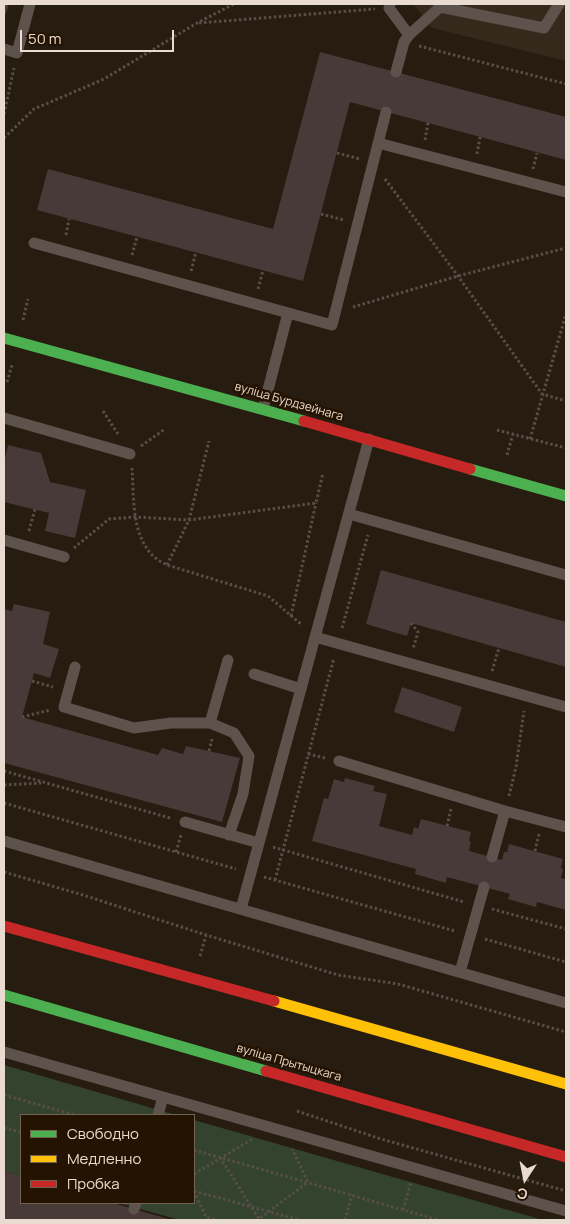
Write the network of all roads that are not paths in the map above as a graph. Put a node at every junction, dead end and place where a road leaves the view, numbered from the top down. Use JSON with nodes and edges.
{"nodes":[{"id":1,"x":30,"y":4,"type":"edge"},
{"id":2,"x":390,"y":4,"type":"edge"},
{"id":3,"x":559,"y":4,"type":"edge"},
{"id":4,"x":407,"y":38,"type":"junction"},
{"id":5,"x":4,"y":49,"type":"edge"},
{"id":6,"x":396,"y":72,"type":"dead end"},
{"id":7,"x":386,"y":112,"type":"dead end"},
{"id":8,"x":378,"y":143,"type":"junction"},
{"id":9,"x":566,"y":192,"type":"edge"},
{"id":10,"x":34,"y":242,"type":"dead end"},
{"id":11,"x":288,"y":312,"type":"junction"},
{"id":12,"x":4,"y":338,"type":"edge"},
{"id":13,"x":262,"y":409,"type":"junction"},
{"id":14,"x":4,"y":418,"type":"edge"},
{"id":15,"x":369,"y":439,"type":"junction"},
{"id":16,"x":130,"y":454,"type":"road end"},
{"id":17,"x":566,"y":496,"type":"edge"},
{"id":18,"x":349,"y":514,"type":"junction"},
{"id":19,"x":4,"y":540,"type":"edge"},
{"id":20,"x":64,"y":557,"type":"road end"},
{"id":21,"x":566,"y":575,"type":"edge"},
{"id":22,"x":315,"y":637,"type":"junction"},
{"id":23,"x":228,"y":660,"type":"dead end"},
{"id":24,"x":75,"y":666,"type":"dead end"},
{"id":25,"x":254,"y":674,"type":"dead end"},
{"id":26,"x":301,"y":689,"type":"junction"},
{"id":27,"x":566,"y":707,"type":"edge"},
{"id":28,"x":210,"y":723,"type":"junction"},
{"id":29,"x":339,"y":762,"type":"dead end"},
{"id":30,"x":504,"y":811,"type":"junction"},
{"id":31,"x":185,"y":822,"type":"road end"},
{"id":32,"x":566,"y":827,"type":"edge"},
{"id":33,"x":229,"y":835,"type":"junction"},
{"id":34,"x":4,"y":841,"type":"edge"},
{"id":35,"x":259,"y":843,"type":"junction"},
{"id":36,"x":492,"y":857,"type":"dead end"},
{"id":37,"x":484,"y":887,"type":"dead end"},
{"id":38,"x":241,"y":909,"type":"junction"},
{"id":39,"x":4,"y":926,"type":"edge"},
{"id":40,"x":460,"y":972,"type":"junction"},
{"id":41,"x":4,"y":995,"type":"edge"},
{"id":42,"x":566,"y":1003,"type":"edge"},
{"id":43,"x":4,"y":1052,"type":"edge"},
{"id":44,"x":566,"y":1084,"type":"edge"},
{"id":45,"x":163,"y":1097,"type":"junction"},
{"id":46,"x":158,"y":1114,"type":"edge"},
{"id":47,"x":566,"y":1157,"type":"edge"},
{"id":48,"x":566,"y":1211,"type":"edge"}],
"edges":[{"from":1,"to":5,"type":"lane"},
{"from":2,"to":4,"type":"lane"},
{"from":3,"to":4,"type":"lane"},
{"from":4,"to":6,"type":"lane"},
{"from":7,"to":8,"type":"lane"},
{"from":8,"to":9,"type":"lane"},
{"from":8,"to":11,"type":"lane"},
{"from":10,"to":11,"type":"lane"},
{"from":11,"to":13,"type":"lane"},
{"from":12,"to":13,"type":"main road","name":"вуліца Бурдзейнага"},
{"from":13,"to":15,"type":"main road","name":"вуліца Бурдзейнага"},
{"from":14,"to":16,"type":"lane"},
{"from":15,"to":17,"type":"main road","name":"вуліца Бурдзейнага"},
{"from":15,"to":18,"type":"lane"},
{"from":18,"to":21,"type":"lane"},
{"from":18,"to":22,"type":"lane"},
{"from":19,"to":20,"type":"lane"},
{"from":22,"to":26,"type":"lane"},
{"from":22,"to":27,"type":"lane"},
{"from":23,"to":28,"type":"lane"},
{"from":24,"to":28,"type":"lane"},
{"from":25,"to":26,"type":"lane"},
{"from":26,"to":35,"type":"lane"},
{"from":28,"to":33,"type":"lane"},
{"from":29,"to":30,"type":"lane"},
{"from":30,"to":32,"type":"lane"},
{"from":30,"to":36,"type":"lane"},
{"from":31,"to":33,"type":"lane"},
{"from":33,"to":35,"type":"lane"},
{"from":34,"to":38,"type":"lane"},
{"from":35,"to":38,"type":"lane"},
{"from":37,"to":40,"type":"lane"},
{"from":38,"to":40,"type":"lane"},
{"from":39,"to":44,"type":"main road"},
{"from":40,"to":42,"type":"lane"},
{"from":41,"to":47,"type":"main road","name":"вуліца Прытыцкага"},
{"from":43,"to":45,"type":"lane"},
{"from":45,"to":46,"type":"lane"},
{"from":45,"to":48,"type":"lane"}]}
